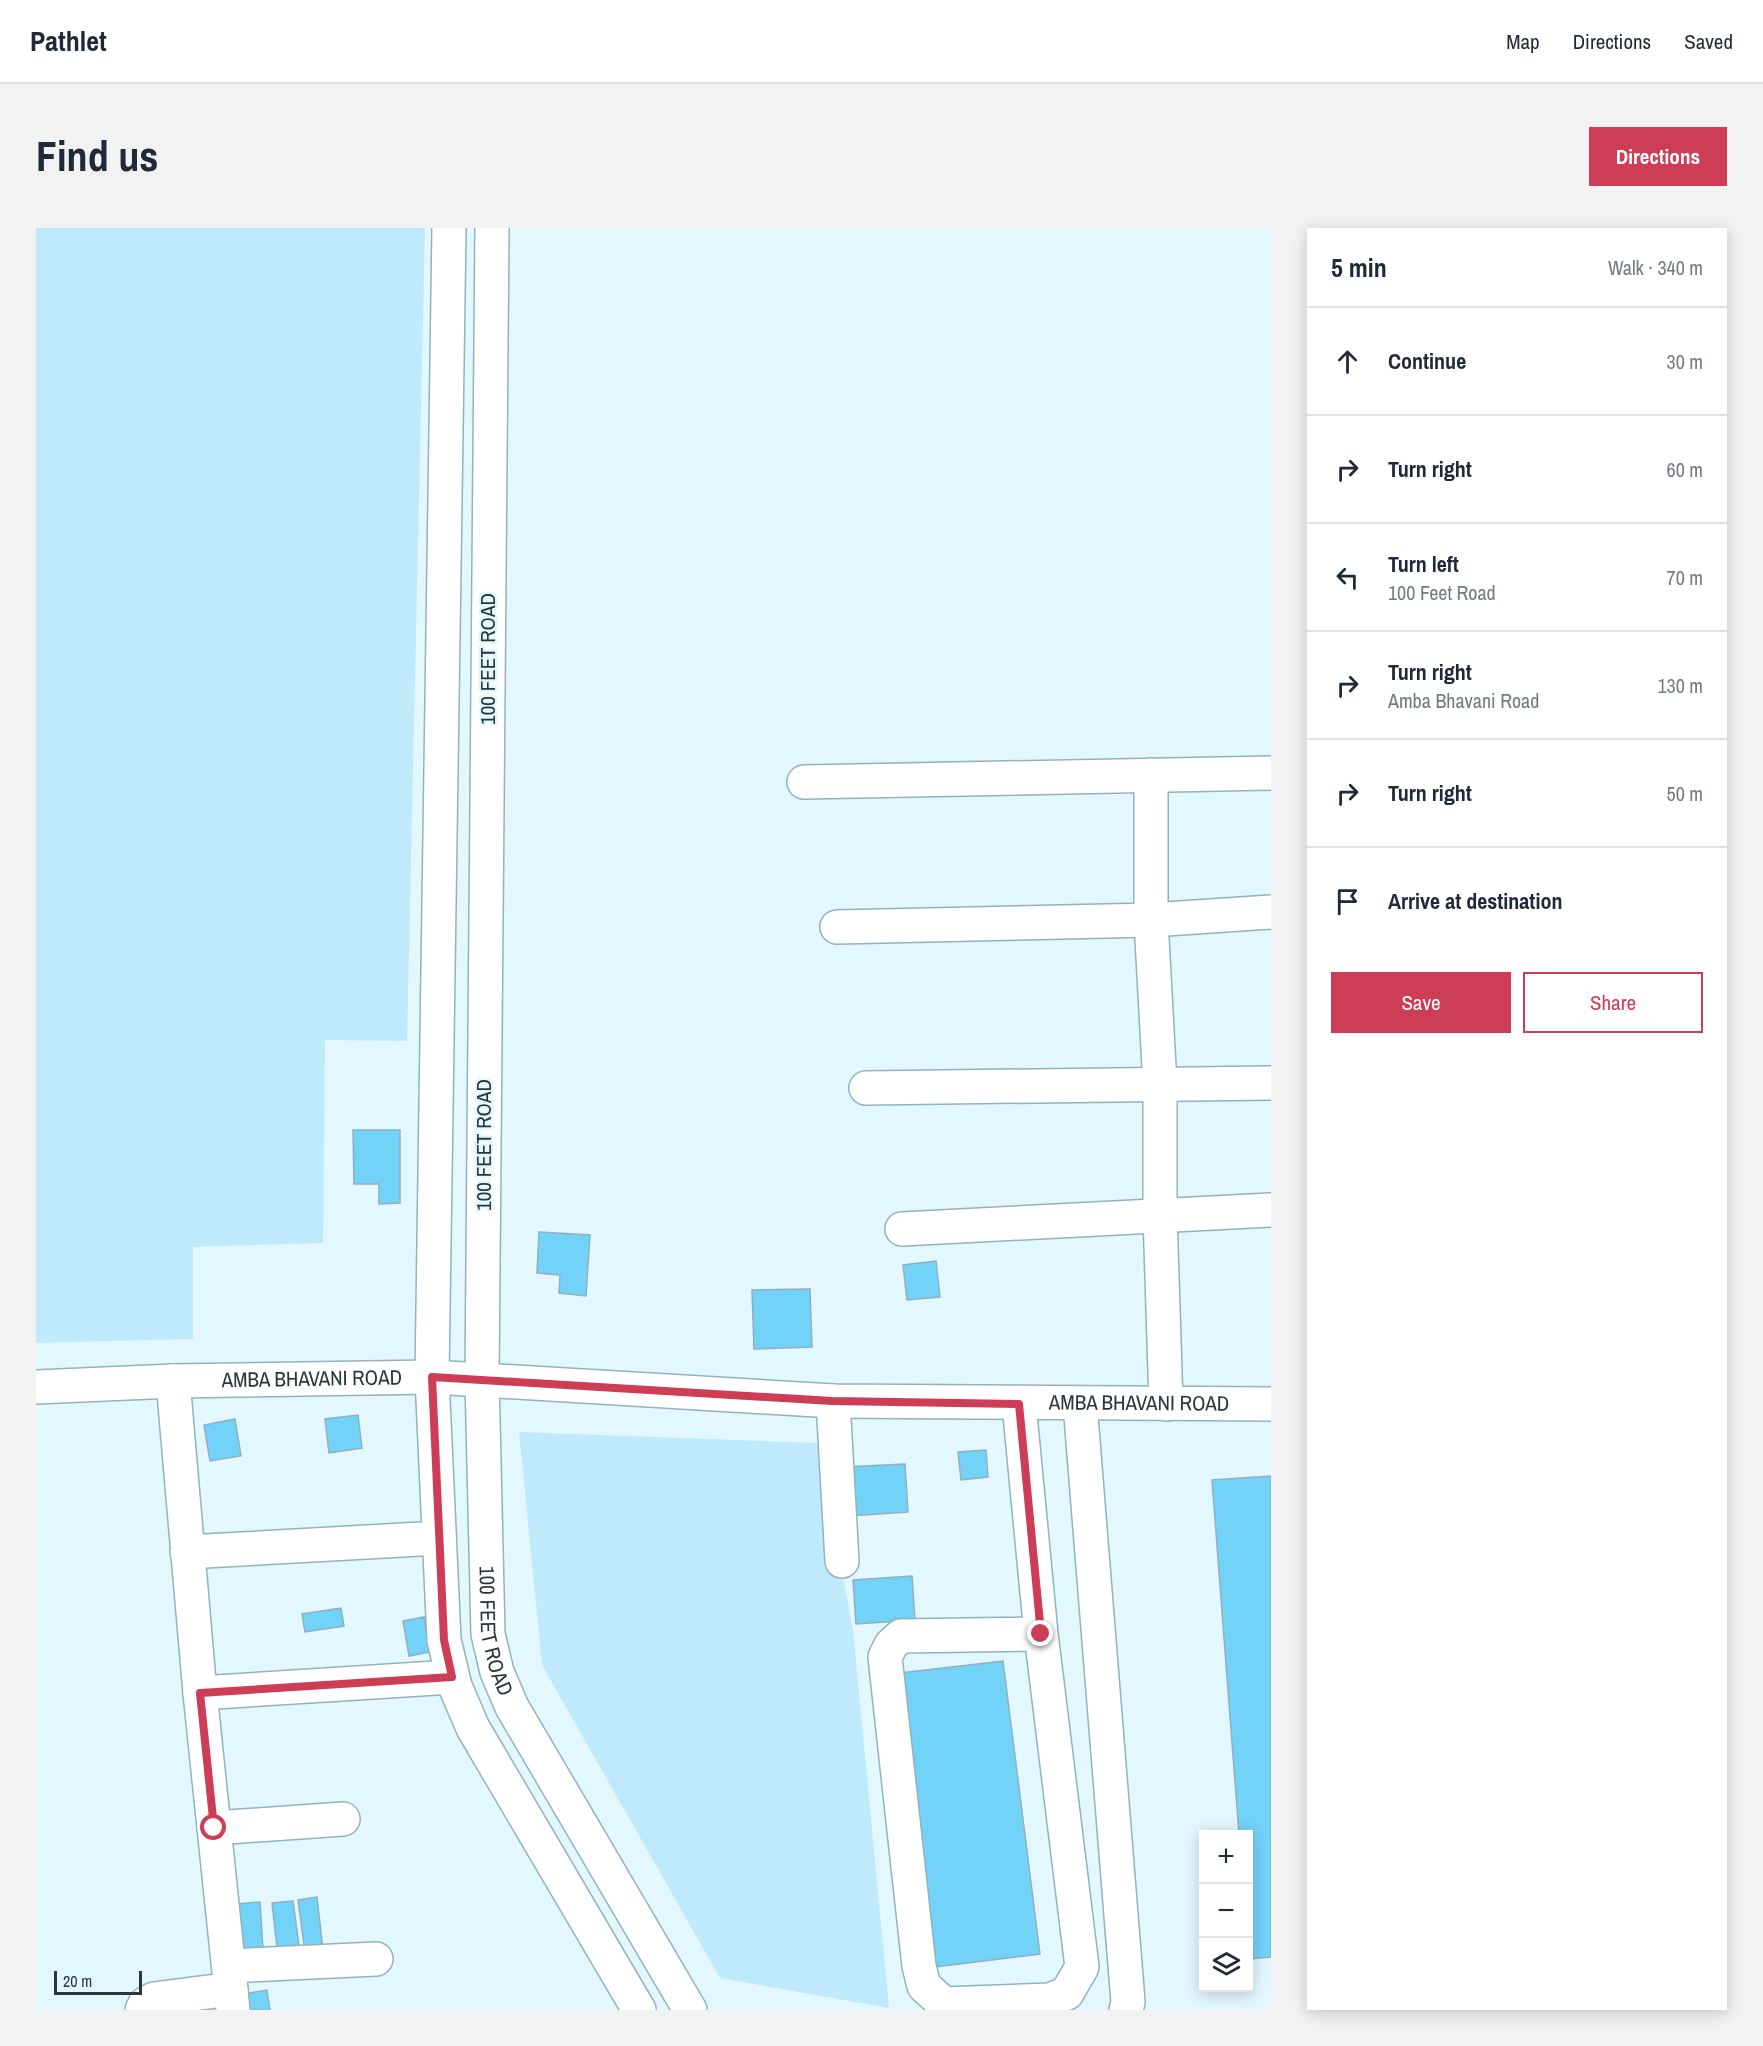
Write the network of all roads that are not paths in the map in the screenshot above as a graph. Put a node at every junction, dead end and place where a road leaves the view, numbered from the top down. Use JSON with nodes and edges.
{"nodes":[{"id":1,"x":449,"y":228,"type":"edge"},
{"id":2,"x":492,"y":228,"type":"edge"},
{"id":3,"x":1271,"y":774,"type":"edge"},
{"id":4,"x":1152,"y":775,"type":"junction"},
{"id":5,"x":804,"y":782,"type":"dead end"},
{"id":6,"x":1271,"y":912,"type":"edge"},
{"id":7,"x":1151,"y":920,"type":"junction"},
{"id":8,"x":837,"y":927,"type":"dead end"},
{"id":9,"x":1271,"y":1083,"type":"edge"},
{"id":10,"x":1160,"y":1085,"type":"junction"},
{"id":11,"x":866,"y":1088,"type":"dead end"},
{"id":12,"x":1271,"y":1210,"type":"edge"},
{"id":13,"x":1160,"y":1214,"type":"junction"},
{"id":14,"x":902,"y":1229,"type":"dead end"},
{"id":15,"x":432,"y":1377,"type":"junction"},
{"id":16,"x":482,"y":1379,"type":"junction"},
{"id":17,"x":173,"y":1381,"type":"junction"},
{"id":18,"x":36,"y":1387,"type":"edge"},
{"id":19,"x":832,"y":1401,"type":"junction"},
{"id":20,"x":1019,"y":1404,"type":"junction"},
{"id":21,"x":1080,"y":1404,"type":"junction"},
{"id":22,"x":1166,"y":1404,"type":"junction"},
{"id":23,"x":1271,"y":1404,"type":"edge"},
{"id":24,"x":439,"y":1538,"type":"junction"},
{"id":25,"x":187,"y":1552,"type":"junction"},
{"id":26,"x":842,"y":1560,"type":"dead end"},
{"id":27,"x":1041,"y":1634,"type":"junction"},
{"id":28,"x":452,"y":1677,"type":"junction"},
{"id":29,"x":200,"y":1693,"type":"junction"},
{"id":30,"x":343,"y":1819,"type":"dead end"},
{"id":31,"x":214,"y":1828,"type":"junction"},
{"id":32,"x":376,"y":1959,"type":"dead end"},
{"id":33,"x":231,"y":1988,"type":"edge"},
{"id":34,"x":142,"y":2010,"type":"edge"},
{"id":35,"x":639,"y":2010,"type":"edge"},
{"id":36,"x":690,"y":2010,"type":"edge"},
{"id":37,"x":1126,"y":2010,"type":"edge"}],
"edges":[{"from":1,"to":15,"type":"street"},
{"from":2,"to":16,"type":"street","name":"100 FEET ROAD"},
{"from":3,"to":4,"type":"street"},
{"from":4,"to":5,"type":"street"},
{"from":4,"to":7,"type":"street"},
{"from":6,"to":7,"type":"street"},
{"from":7,"to":8,"type":"street"},
{"from":7,"to":10,"type":"street"},
{"from":9,"to":10,"type":"street"},
{"from":10,"to":11,"type":"street"},
{"from":10,"to":13,"type":"street"},
{"from":12,"to":13,"type":"street"},
{"from":13,"to":14,"type":"street"},
{"from":13,"to":22,"type":"street"},
{"from":15,"to":16,"type":"street","name":"AMBA BHAVANI ROAD"},
{"from":15,"to":17,"type":"street","name":"AMBA BHAVANI ROAD"},
{"from":15,"to":24,"type":"street"},
{"from":16,"to":19,"type":"street","name":"AMBA BHAVANI ROAD"},
{"from":16,"to":36,"type":"street","name":"100 FEET ROAD"},
{"from":17,"to":18,"type":"street","name":"AMBA BHAVANI ROAD"},
{"from":17,"to":25,"type":"street"},
{"from":19,"to":20,"type":"street","name":"AMBA BHAVANI ROAD"},
{"from":19,"to":26,"type":"street"},
{"from":20,"to":21,"type":"street","name":"AMBA BHAVANI ROAD"},
{"from":20,"to":27,"type":"street"},
{"from":21,"to":22,"type":"street","name":"AMBA BHAVANI ROAD"},
{"from":21,"to":37,"type":"street"},
{"from":22,"to":23,"type":"street","name":"AMBA BHAVANI ROAD"},
{"from":24,"to":25,"type":"street"},
{"from":24,"to":28,"type":"street"},
{"from":25,"to":29,"type":"street"},
{"from":27,"to":27,"type":"street"},
{"from":28,"to":29,"type":"street"},
{"from":28,"to":35,"type":"street"},
{"from":29,"to":31,"type":"street"},
{"from":30,"to":31,"type":"street"},
{"from":31,"to":33,"type":"street"},
{"from":32,"to":33,"type":"street"},
{"from":33,"to":34,"type":"street"}]}
